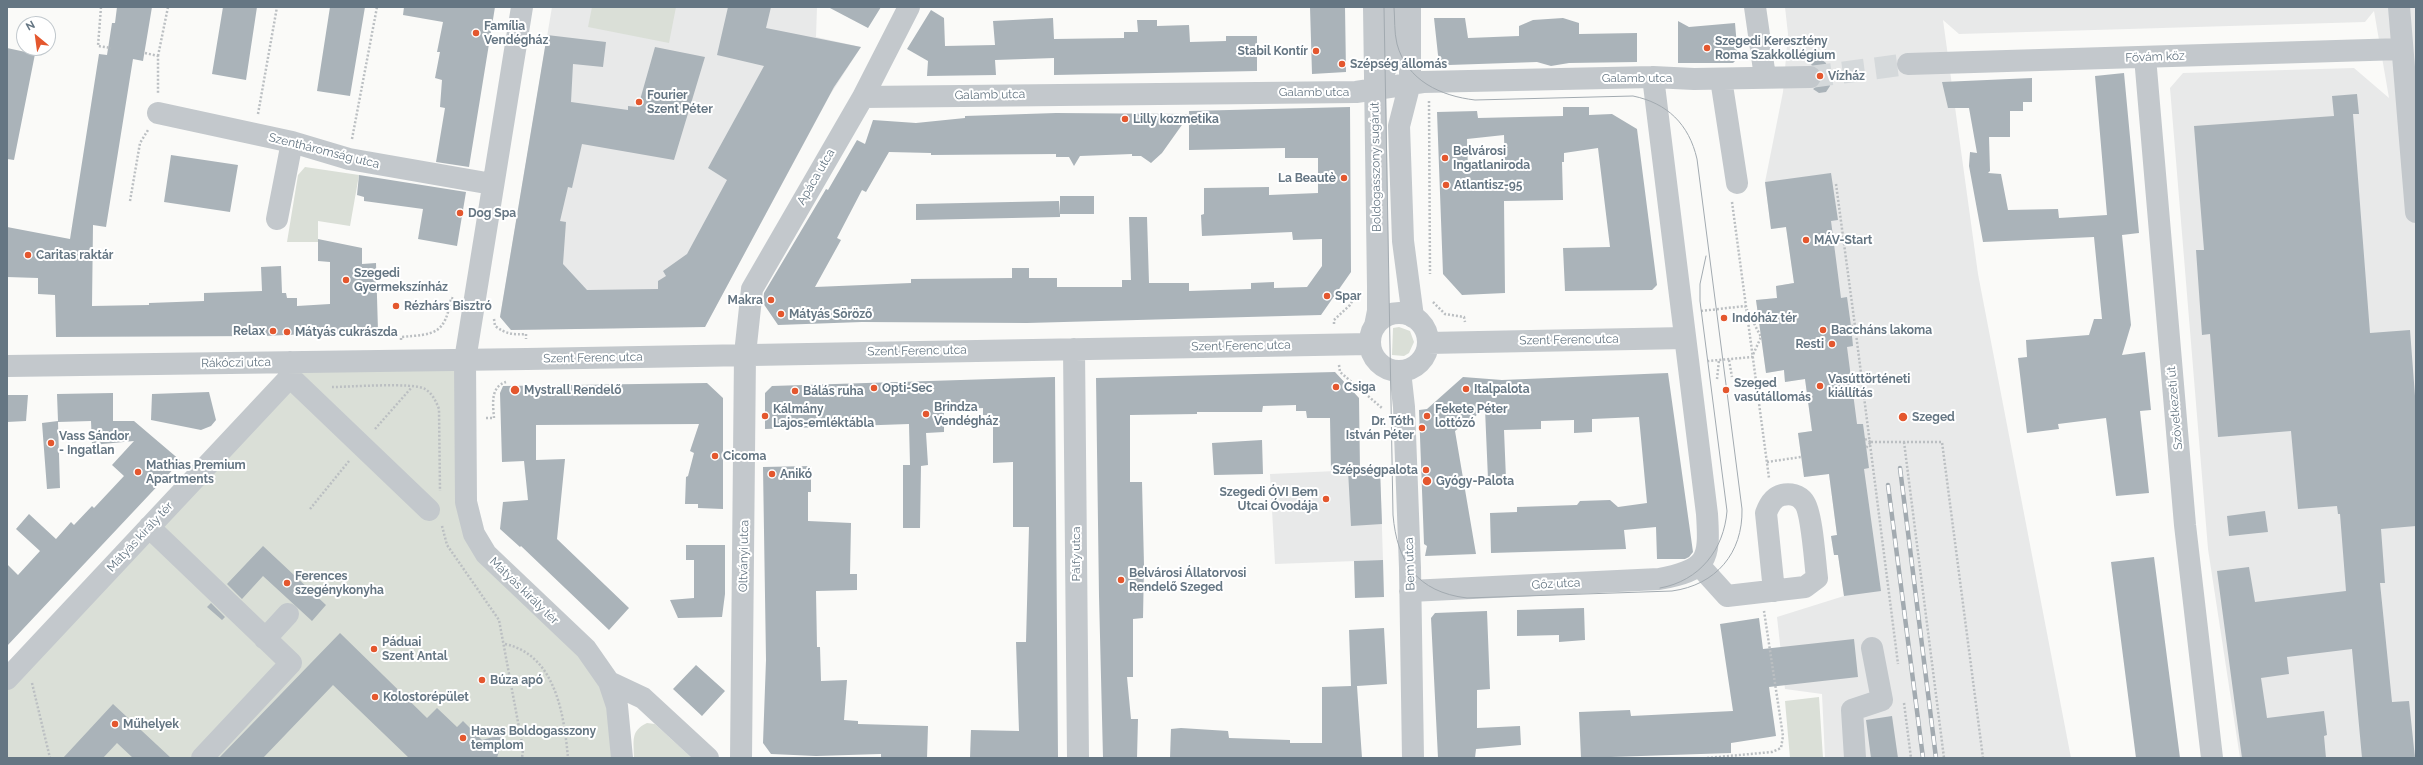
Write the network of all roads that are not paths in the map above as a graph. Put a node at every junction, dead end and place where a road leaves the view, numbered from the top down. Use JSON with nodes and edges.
{"nodes":[{"id":1,"x":522,"y":7,"type":"edge"},
{"id":2,"x":909,"y":7,"type":"edge"},
{"id":3,"x":1374,"y":7,"type":"edge"},
{"id":4,"x":1390,"y":7,"type":"edge"},
{"id":5,"x":1410,"y":7,"type":"edge"},
{"id":6,"x":1755,"y":7,"type":"edge"},
{"id":7,"x":2399,"y":7,"type":"edge"},
{"id":8,"x":2407,"y":54,"type":"edge"},
{"id":9,"x":1392,"y":56,"type":"junction"},
{"id":10,"x":2145,"y":57,"type":"junction"},
{"id":11,"x":1908,"y":64,"type":"tunnel mouth"},
{"id":12,"x":1653,"y":77,"type":"junction"},
{"id":13,"x":1765,"y":77,"type":"junction"},
{"id":14,"x":1810,"y":77,"type":"tunnel mouth"},
{"id":15,"x":1721,"y":79,"type":"junction"},
{"id":16,"x":1420,"y":82,"type":"junction"},
{"id":17,"x":1375,"y":91,"type":"junction"},
{"id":18,"x":863,"y":97,"type":"junction"},
{"id":19,"x":158,"y":113,"type":"dead end"},
{"id":20,"x":292,"y":142,"type":"junction"},
{"id":21,"x":1736,"y":183,"type":"road end"},
{"id":22,"x":492,"y":184,"type":"junction"},
{"id":23,"x":2416,"y":212,"type":"edge"},
{"id":24,"x":277,"y":219,"type":"dead end"},
{"id":25,"x":1413,"y":316,"type":"junction"},
{"id":26,"x":1372,"y":335,"type":"junction"},
{"id":27,"x":1685,"y":338,"type":"junction"},
{"id":28,"x":1428,"y":343,"type":"junction"},
{"id":29,"x":1074,"y":349,"type":"junction"},
{"id":30,"x":746,"y":354,"type":"junction"},
{"id":31,"x":465,"y":360,"type":"junction"},
{"id":32,"x":7,"y":366,"type":"edge"},
{"id":33,"x":290,"y":369,"type":"junction"},
{"id":34,"x":1400,"y":371,"type":"junction"},
{"id":35,"x":429,"y":510,"type":"dead end"},
{"id":36,"x":149,"y":527,"type":"junction"},
{"id":37,"x":1698,"y":566,"type":"junction"},
{"id":38,"x":1410,"y":591,"type":"junction"},
{"id":39,"x":1767,"y":591,"type":"road end"},
{"id":40,"x":288,"y":614,"type":"dead end"},
{"id":41,"x":265,"y":639,"type":"junction"},
{"id":42,"x":1872,"y":648,"type":"dead end"},
{"id":43,"x":7,"y":680,"type":"edge"},
{"id":44,"x":609,"y":682,"type":"junction"},
{"id":45,"x":202,"y":758,"type":"edge"},
{"id":46,"x":622,"y":758,"type":"edge"},
{"id":47,"x":708,"y":758,"type":"edge"},
{"id":48,"x":741,"y":758,"type":"edge"},
{"id":49,"x":1078,"y":758,"type":"edge"},
{"id":50,"x":1413,"y":758,"type":"edge"},
{"id":51,"x":1856,"y":758,"type":"edge"},
{"id":52,"x":2212,"y":758,"type":"edge"}],
"edges":[{"from":1,"to":22,"type":"street"},
{"from":2,"to":18,"type":"street","name":"Apáca utca"},
{"from":3,"to":17,"type":"street","name":"Boldogasszony sugárút"},
{"from":4,"to":9,"type":"street"},
{"from":5,"to":16,"type":"street","name":"Boldogasszony sugárút"},
{"from":6,"to":13,"type":"street"},
{"from":7,"to":8,"type":"street"},
{"from":8,"to":10,"type":"street","name":"Fővám köz"},
{"from":8,"to":23,"type":"street"},
{"from":9,"to":16,"type":"street"},
{"from":9,"to":17,"type":"street"},
{"from":10,"to":11,"type":"street","name":"Fővám köz"},
{"from":10,"to":52,"type":"street","name":"Szövetkezeti út"},
{"from":12,"to":15,"type":"street","name":"Galamb utca"},
{"from":12,"to":16,"type":"street","name":"Galamb utca"},
{"from":12,"to":27,"type":"street"},
{"from":13,"to":14,"type":"street"},
{"from":13,"to":15,"type":"street","name":"Galamb utca"},
{"from":15,"to":21,"type":"street"},
{"from":16,"to":17,"type":"street","name":"Galamb utca"},
{"from":16,"to":25,"type":"street","name":"Boldogasszony sugárút"},
{"from":17,"to":18,"type":"street","name":"Galamb utca"},
{"from":17,"to":26,"type":"street","name":"Boldogasszony sugárút"},
{"from":18,"to":30,"type":"street","name":"Apáca utca"},
{"from":19,"to":20,"type":"street","name":"Szentháromság utca"},
{"from":20,"to":22,"type":"street","name":"Szentháromság utca"},
{"from":20,"to":24,"type":"street"},
{"from":22,"to":31,"type":"street"},
{"from":25,"to":26,"type":"street"},
{"from":25,"to":28,"type":"street"},
{"from":26,"to":29,"type":"street","name":"Szent Ferenc utca"},
{"from":26,"to":34,"type":"street"},
{"from":27,"to":28,"type":"street","name":"Szent Ferenc utca"},
{"from":27,"to":37,"type":"street"},
{"from":28,"to":34,"type":"street"},
{"from":29,"to":30,"type":"street","name":"Szent Ferenc utca"},
{"from":29,"to":49,"type":"street","name":"Pálfy utca"},
{"from":30,"to":31,"type":"street","name":"Szent Ferenc utca"},
{"from":30,"to":48,"type":"street","name":"Oltványi utca"},
{"from":31,"to":33,"type":"street","name":"Rákóczi utca"},
{"from":31,"to":44,"type":"street","name":"Mátyás király tér"},
{"from":32,"to":33,"type":"street","name":"Rákóczi utca"},
{"from":33,"to":35,"type":"street"},
{"from":33,"to":36,"type":"street","name":"Mátyás király tér"},
{"from":34,"to":38,"type":"street","name":"Bem utca"},
{"from":36,"to":41,"type":"street"},
{"from":36,"to":43,"type":"street","name":"Mátyás király tér"},
{"from":37,"to":38,"type":"street","name":"Gőz utca"},
{"from":37,"to":39,"type":"street"},
{"from":38,"to":50,"type":"street","name":"Bem utca"},
{"from":40,"to":41,"type":"street"},
{"from":41,"to":45,"type":"street"},
{"from":42,"to":51,"type":"street"},
{"from":44,"to":46,"type":"street","name":"Mátyás király tér"},
{"from":44,"to":47,"type":"street"}]}
